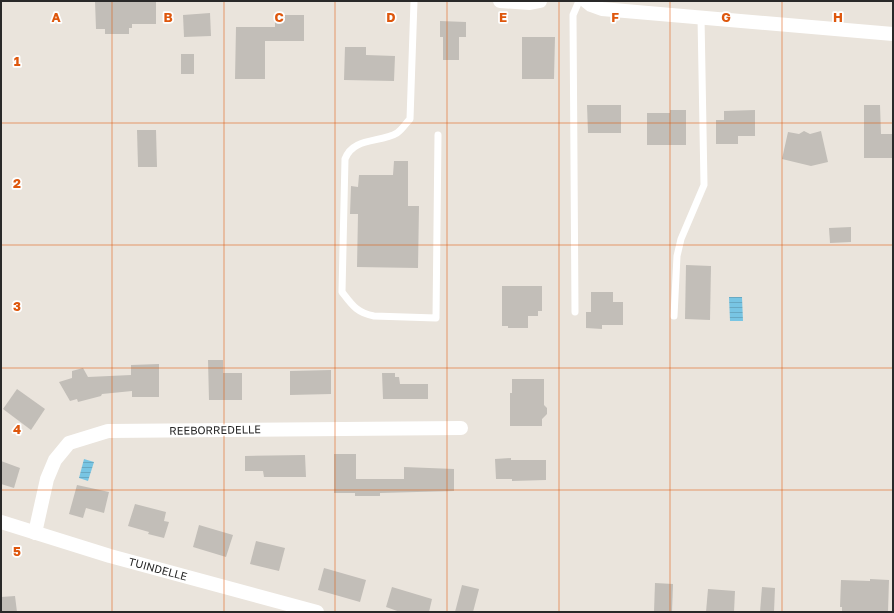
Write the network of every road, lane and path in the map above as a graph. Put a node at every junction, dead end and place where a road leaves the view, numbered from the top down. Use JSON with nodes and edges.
{"nodes":[{"id":1,"x":414,"y":1,"type":"edge"},
{"id":2,"x":500,"y":1,"type":"edge"},
{"id":3,"x":540,"y":1,"type":"edge"},
{"id":4,"x":579,"y":1,"type":"edge"},
{"id":5,"x":586,"y":1,"type":"edge"},
{"id":6,"x":701,"y":17,"type":"junction"},
{"id":7,"x":893,"y":34,"type":"edge"},
{"id":8,"x":438,"y":135,"type":"dead end"},
{"id":9,"x":575,"y":312,"type":"dead end"},
{"id":10,"x":674,"y":316,"type":"dead end"},
{"id":11,"x":461,"y":428,"type":"dead end"},
{"id":12,"x":1,"y":522,"type":"edge"},
{"id":13,"x":35,"y":533,"type":"junction"},
{"id":14,"x":316,"y":612,"type":"edge"}],
"edges":[{"from":1,"to":8,"type":"lane"},
{"from":2,"to":3,"type":"street"},
{"from":4,"to":9,"type":"lane"},
{"from":5,"to":6,"type":"street"},
{"from":6,"to":7,"type":"street"},
{"from":6,"to":10,"type":"lane"},
{"from":11,"to":13,"type":"street","name":"REEBORREDELLE"},
{"from":12,"to":13,"type":"street","name":"TUINDELLE"},
{"from":13,"to":14,"type":"street","name":"TUINDELLE"}]}
